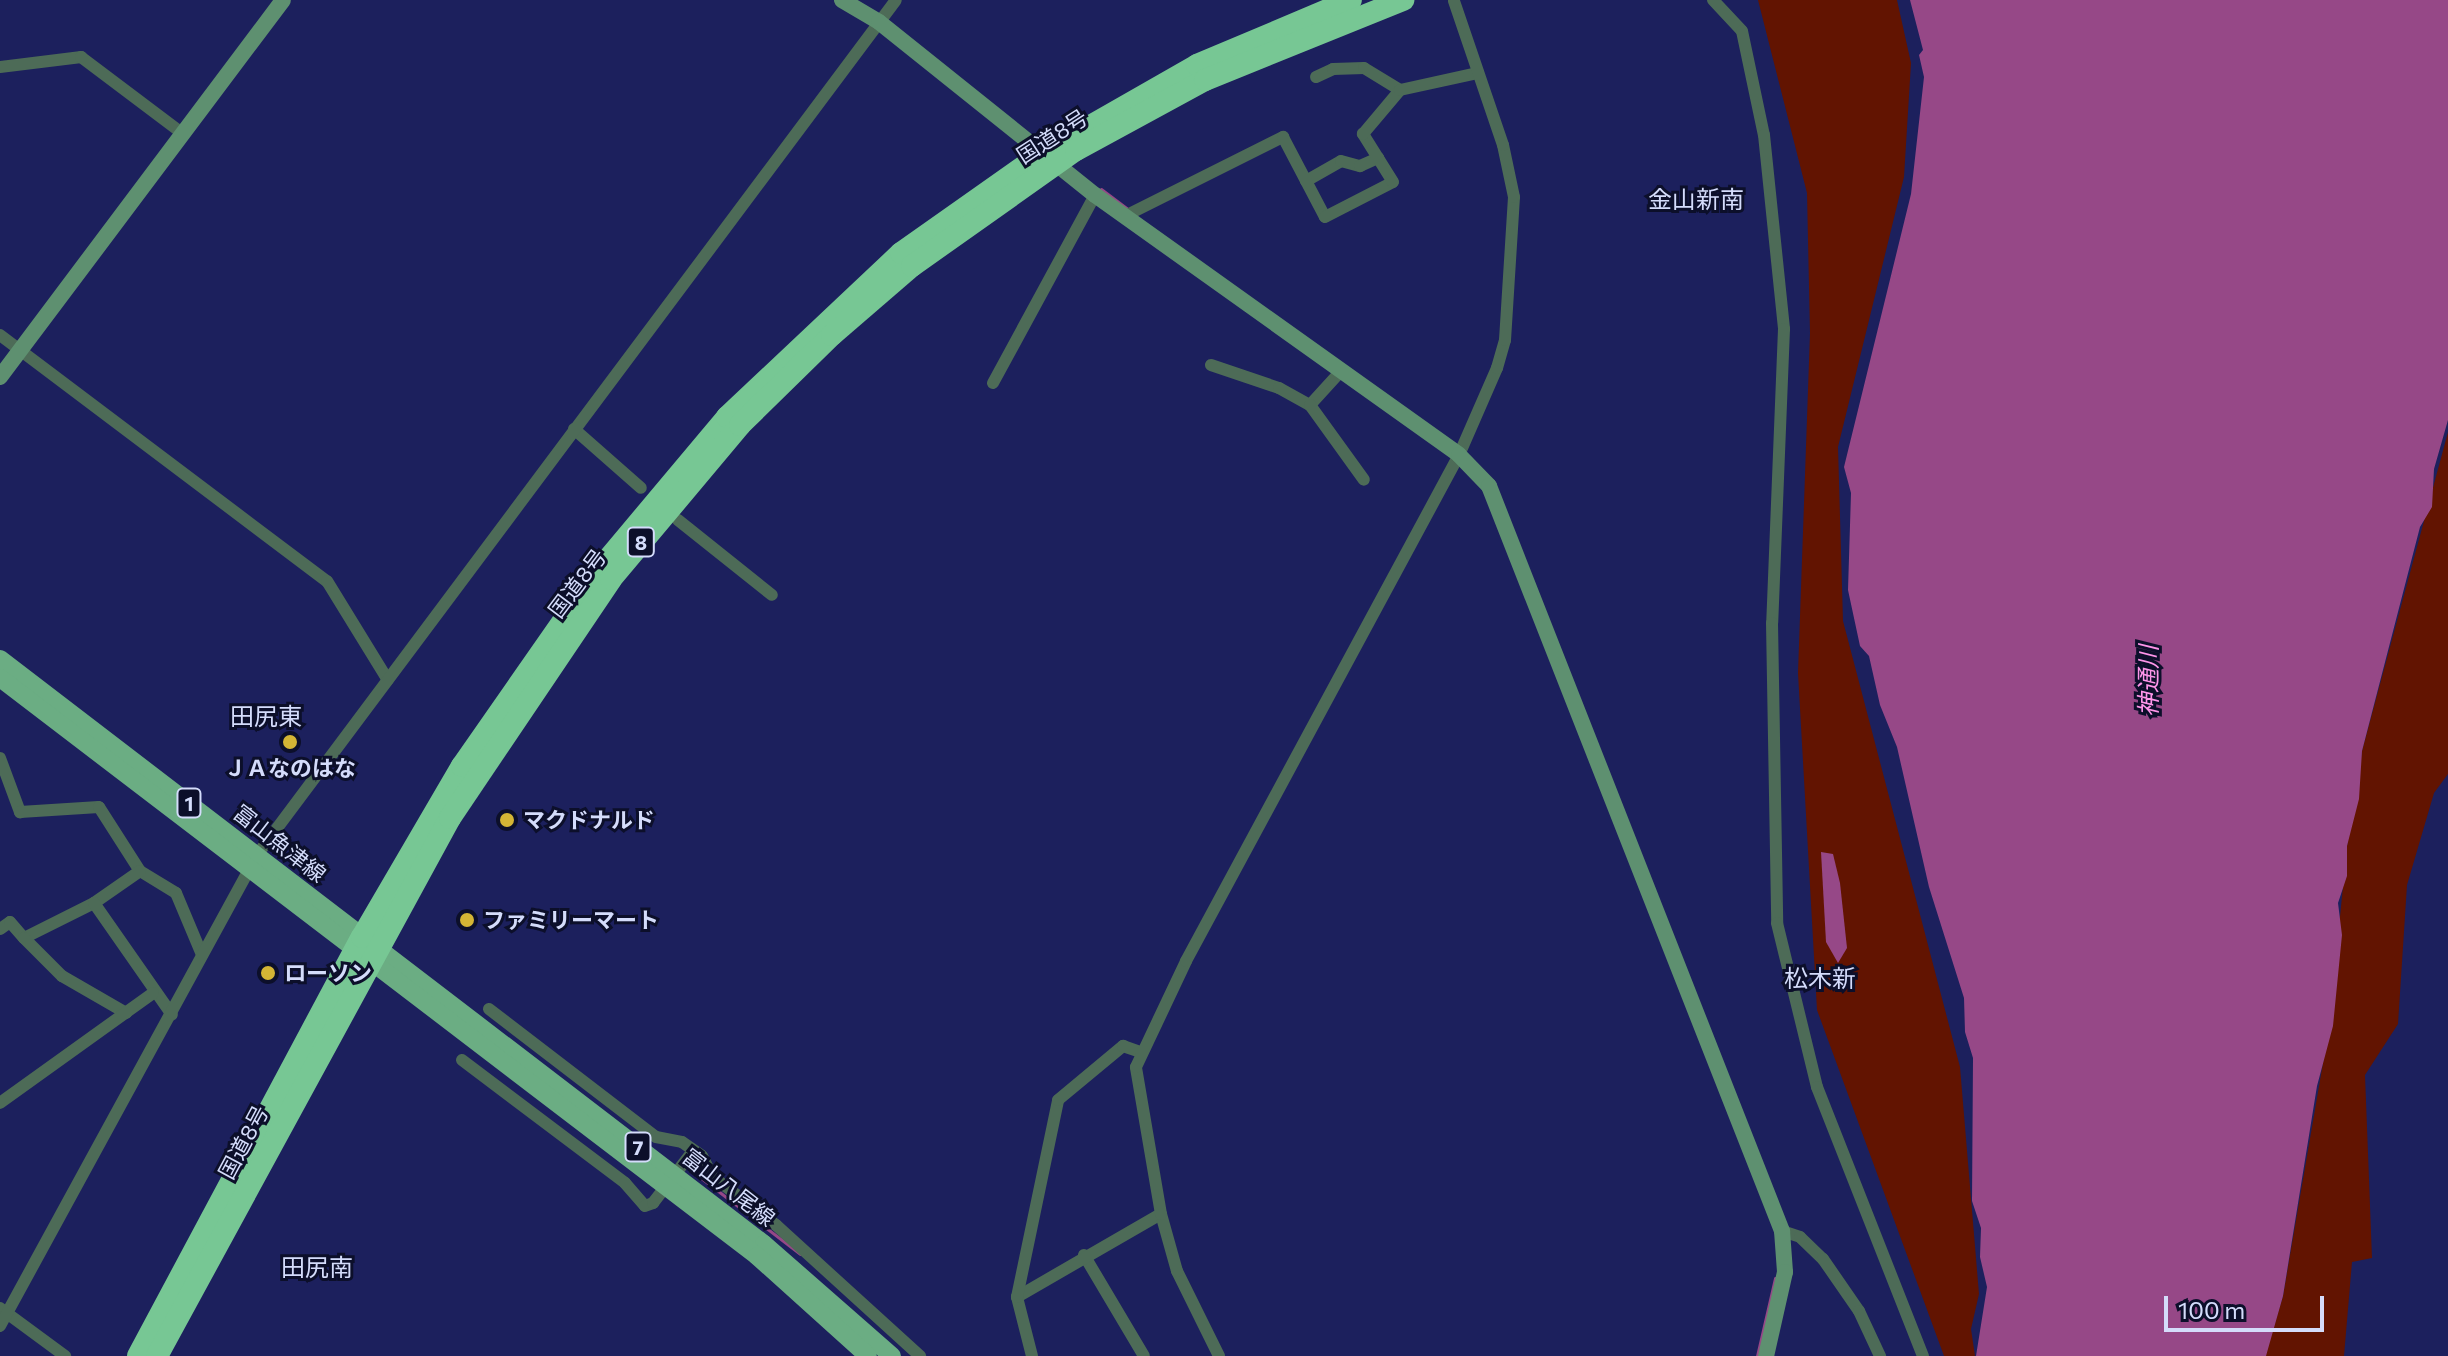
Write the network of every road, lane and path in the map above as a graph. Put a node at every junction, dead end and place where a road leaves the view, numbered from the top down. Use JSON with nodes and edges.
{"nodes":[{"id":1,"x":283,"y":0,"type":"edge"},
{"id":2,"x":842,"y":0,"type":"edge"},
{"id":3,"x":896,"y":0,"type":"edge"},
{"id":4,"x":1351,"y":0,"type":"edge"},
{"id":5,"x":1403,"y":0,"type":"edge"},
{"id":6,"x":1713,"y":0,"type":"edge"},
{"id":7,"x":1454,"y":1,"type":"edge"},
{"id":8,"x":879,"y":22,"type":"junction"},
{"id":9,"x":0,"y":67,"type":"edge"},
{"id":10,"x":1478,"y":73,"type":"junction"},
{"id":11,"x":1316,"y":77,"type":"dead end"},
{"id":12,"x":1400,"y":90,"type":"junction"},
{"id":13,"x":183,"y":134,"type":"junction"},
{"id":14,"x":1049,"y":158,"type":"junction"},
{"id":15,"x":1378,"y":158,"type":"junction"},
{"id":16,"x":1306,"y":181,"type":"junction"},
{"id":17,"x":1095,"y":195,"type":"junction"},
{"id":18,"x":1125,"y":216,"type":"junction"},
{"id":19,"x":0,"y":335,"type":"edge"},
{"id":20,"x":21,"y":350,"type":"junction"},
{"id":21,"x":1211,"y":365,"type":"dead end"},
{"id":22,"x":1340,"y":372,"type":"junction"},
{"id":23,"x":0,"y":377,"type":"edge"},
{"id":24,"x":993,"y":383,"type":"dead end"},
{"id":25,"x":1310,"y":405,"type":"junction"},
{"id":26,"x":574,"y":429,"type":"junction"},
{"id":27,"x":1459,"y":455,"type":"junction"},
{"id":28,"x":1364,"y":480,"type":"dead end"},
{"id":29,"x":641,"y":488,"type":"dead end"},
{"id":30,"x":678,"y":520,"type":"dead end"},
{"id":31,"x":772,"y":595,"type":"dead end"},
{"id":32,"x":0,"y":659,"type":"edge"},
{"id":33,"x":0,"y":678,"type":"edge"},
{"id":34,"x":388,"y":680,"type":"junction"},
{"id":35,"x":0,"y":758,"type":"edge"},
{"id":36,"x":14,"y":795,"type":"junction"},
{"id":37,"x":0,"y":802,"type":"edge"},
{"id":38,"x":253,"y":862,"type":"junction"},
{"id":39,"x":140,"y":871,"type":"junction"},
{"id":40,"x":94,"y":903,"type":"junction"},
{"id":41,"x":0,"y":929,"type":"edge"},
{"id":42,"x":24,"y":938,"type":"junction"},
{"id":43,"x":366,"y":949,"type":"junction"},
{"id":44,"x":202,"y":955,"type":"junction"},
{"id":45,"x":153,"y":993,"type":"junction"},
{"id":46,"x":489,"y":1009,"type":"dead end"},
{"id":47,"x":126,"y":1013,"type":"junction"},
{"id":48,"x":172,"y":1015,"type":"junction"},
{"id":49,"x":1140,"y":1052,"type":"junction"},
{"id":50,"x":462,"y":1060,"type":"dead end"},
{"id":51,"x":0,"y":1103,"type":"edge"},
{"id":52,"x":693,"y":1151,"type":"junction"},
{"id":53,"x":669,"y":1180,"type":"junction"},
{"id":54,"x":1161,"y":1214,"type":"junction"},
{"id":55,"x":1782,"y":1231,"type":"junction"},
{"id":56,"x":1084,"y":1255,"type":"junction"},
{"id":57,"x":1017,"y":1297,"type":"junction"},
{"id":58,"x":4,"y":1311,"type":"edge"},
{"id":59,"x":0,"y":1326,"type":"edge"},
{"id":60,"x":65,"y":1356,"type":"edge"},
{"id":61,"x":138,"y":1356,"type":"edge"},
{"id":62,"x":157,"y":1356,"type":"edge"},
{"id":63,"x":868,"y":1356,"type":"edge"},
{"id":64,"x":892,"y":1356,"type":"edge"},
{"id":65,"x":920,"y":1356,"type":"edge"},
{"id":66,"x":1032,"y":1356,"type":"edge"},
{"id":67,"x":1144,"y":1356,"type":"edge"},
{"id":68,"x":1219,"y":1356,"type":"edge"},
{"id":69,"x":1766,"y":1356,"type":"edge"},
{"id":70,"x":1880,"y":1356,"type":"edge"},
{"id":71,"x":1923,"y":1356,"type":"edge"}],
"edges":[{"from":1,"to":13,"type":"street"},
{"from":2,"to":8,"type":"street"},
{"from":3,"to":8,"type":"street"},
{"from":4,"to":14,"type":"highway","name":"国道8号","number":"8"},
{"from":5,"to":14,"type":"highway","name":"国道8号","number":"8"},
{"from":6,"to":71,"type":"street"},
{"from":7,"to":10,"type":"street"},
{"from":8,"to":14,"type":"street"},
{"from":8,"to":26,"type":"street"},
{"from":9,"to":13,"type":"street"},
{"from":10,"to":12,"type":"street"},
{"from":10,"to":27,"type":"street"},
{"from":11,"to":12,"type":"street"},
{"from":12,"to":15,"type":"street"},
{"from":13,"to":20,"type":"street"},
{"from":14,"to":17,"type":"street"},
{"from":14,"to":43,"type":"highway","name":"国道8号","number":"8"},
{"from":15,"to":16,"type":"street"},
{"from":15,"to":16,"type":"street"},
{"from":16,"to":18,"type":"street"},
{"from":17,"to":18,"type":"street"},
{"from":17,"to":24,"type":"street"},
{"from":18,"to":22,"type":"street"},
{"from":19,"to":20,"type":"street"},
{"from":20,"to":23,"type":"street"},
{"from":20,"to":34,"type":"street"},
{"from":21,"to":25,"type":"street"},
{"from":22,"to":25,"type":"street"},
{"from":22,"to":27,"type":"street"},
{"from":25,"to":28,"type":"street"},
{"from":26,"to":29,"type":"street"},
{"from":26,"to":34,"type":"street"},
{"from":27,"to":49,"type":"street"},
{"from":27,"to":55,"type":"street"},
{"from":30,"to":31,"type":"street"},
{"from":32,"to":38,"type":"main road","name":"富山魚津線","number":"1"},
{"from":33,"to":38,"type":"main road","name":"富山魚津線","number":"1"},
{"from":34,"to":38,"type":"street"},
{"from":35,"to":36,"type":"street"},
{"from":36,"to":37,"type":"street"},
{"from":36,"to":39,"type":"street"},
{"from":38,"to":43,"type":"main road","name":"富山魚津線","number":"1"},
{"from":38,"to":44,"type":"street"},
{"from":39,"to":40,"type":"street"},
{"from":39,"to":44,"type":"street"},
{"from":40,"to":42,"type":"street"},
{"from":40,"to":45,"type":"street"},
{"from":41,"to":42,"type":"street"},
{"from":42,"to":47,"type":"street"},
{"from":43,"to":53,"type":"main road","name":"富山八尾線","number":"7"},
{"from":43,"to":61,"type":"highway","name":"国道8号","number":"8"},
{"from":43,"to":62,"type":"highway","name":"国道8号","number":"8"},
{"from":44,"to":48,"type":"street"},
{"from":45,"to":47,"type":"street"},
{"from":45,"to":48,"type":"street"},
{"from":46,"to":52,"type":"street"},
{"from":47,"to":51,"type":"street"},
{"from":48,"to":58,"type":"street"},
{"from":49,"to":54,"type":"street"},
{"from":49,"to":57,"type":"street"},
{"from":50,"to":53,"type":"street"},
{"from":52,"to":53,"type":"street"},
{"from":52,"to":65,"type":"street"},
{"from":53,"to":63,"type":"main road","name":"富山八尾線","number":"7"},
{"from":53,"to":64,"type":"main road","name":"富山八尾線","number":"7"},
{"from":54,"to":56,"type":"street"},
{"from":54,"to":68,"type":"street"},
{"from":55,"to":69,"type":"street"},
{"from":55,"to":70,"type":"street"},
{"from":56,"to":57,"type":"street"},
{"from":56,"to":67,"type":"street"},
{"from":57,"to":66,"type":"street"},
{"from":58,"to":59,"type":"street"},
{"from":58,"to":60,"type":"street"}]}
